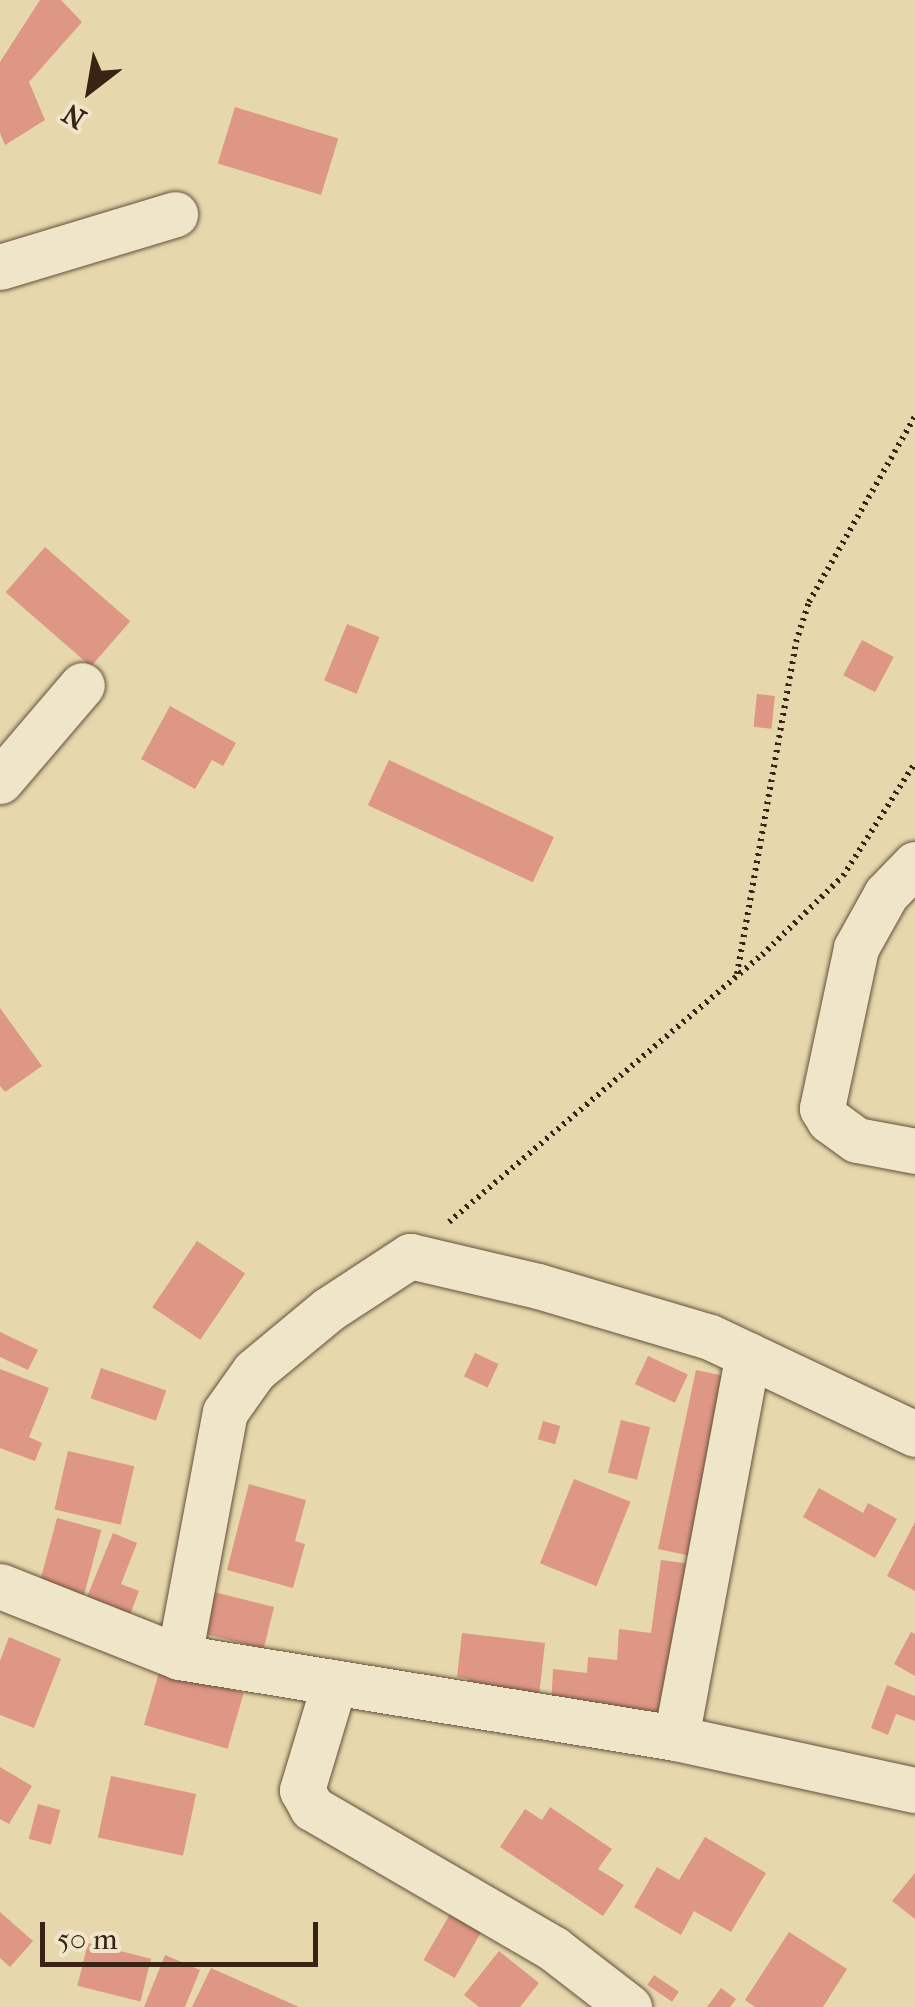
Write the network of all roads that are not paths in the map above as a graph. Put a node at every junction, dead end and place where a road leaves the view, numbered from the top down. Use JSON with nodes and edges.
{"nodes":[{"id":1,"x":175,"y":214,"type":"dead end"},
{"id":2,"x":0,"y":267,"type":"edge"},
{"id":3,"x":82,"y":685,"type":"dead end"},
{"id":4,"x":0,"y":781,"type":"edge"},
{"id":5,"x":915,"y":864,"type":"edge"},
{"id":6,"x":915,"y":1152,"type":"edge"},
{"id":7,"x":748,"y":1355,"type":"junction"},
{"id":8,"x":915,"y":1434,"type":"edge"},
{"id":9,"x":0,"y":1586,"type":"edge"},
{"id":10,"x":179,"y":1657,"type":"junction"},
{"id":11,"x":334,"y":1684,"type":"junction"},
{"id":12,"x":676,"y":1738,"type":"junction"},
{"id":13,"x":915,"y":1790,"type":"edge"},
{"id":14,"x":628,"y":2007,"type":"edge"}],
"edges":[{"from":1,"to":2,"type":"street"},
{"from":3,"to":4,"type":"street"},
{"from":5,"to":6,"type":"street"},
{"from":7,"to":8,"type":"street"},
{"from":7,"to":10,"type":"street"},
{"from":7,"to":12,"type":"street"},
{"from":9,"to":10,"type":"street"},
{"from":10,"to":11,"type":"street"},
{"from":11,"to":12,"type":"street"},
{"from":11,"to":14,"type":"street"},
{"from":12,"to":13,"type":"street"}]}
